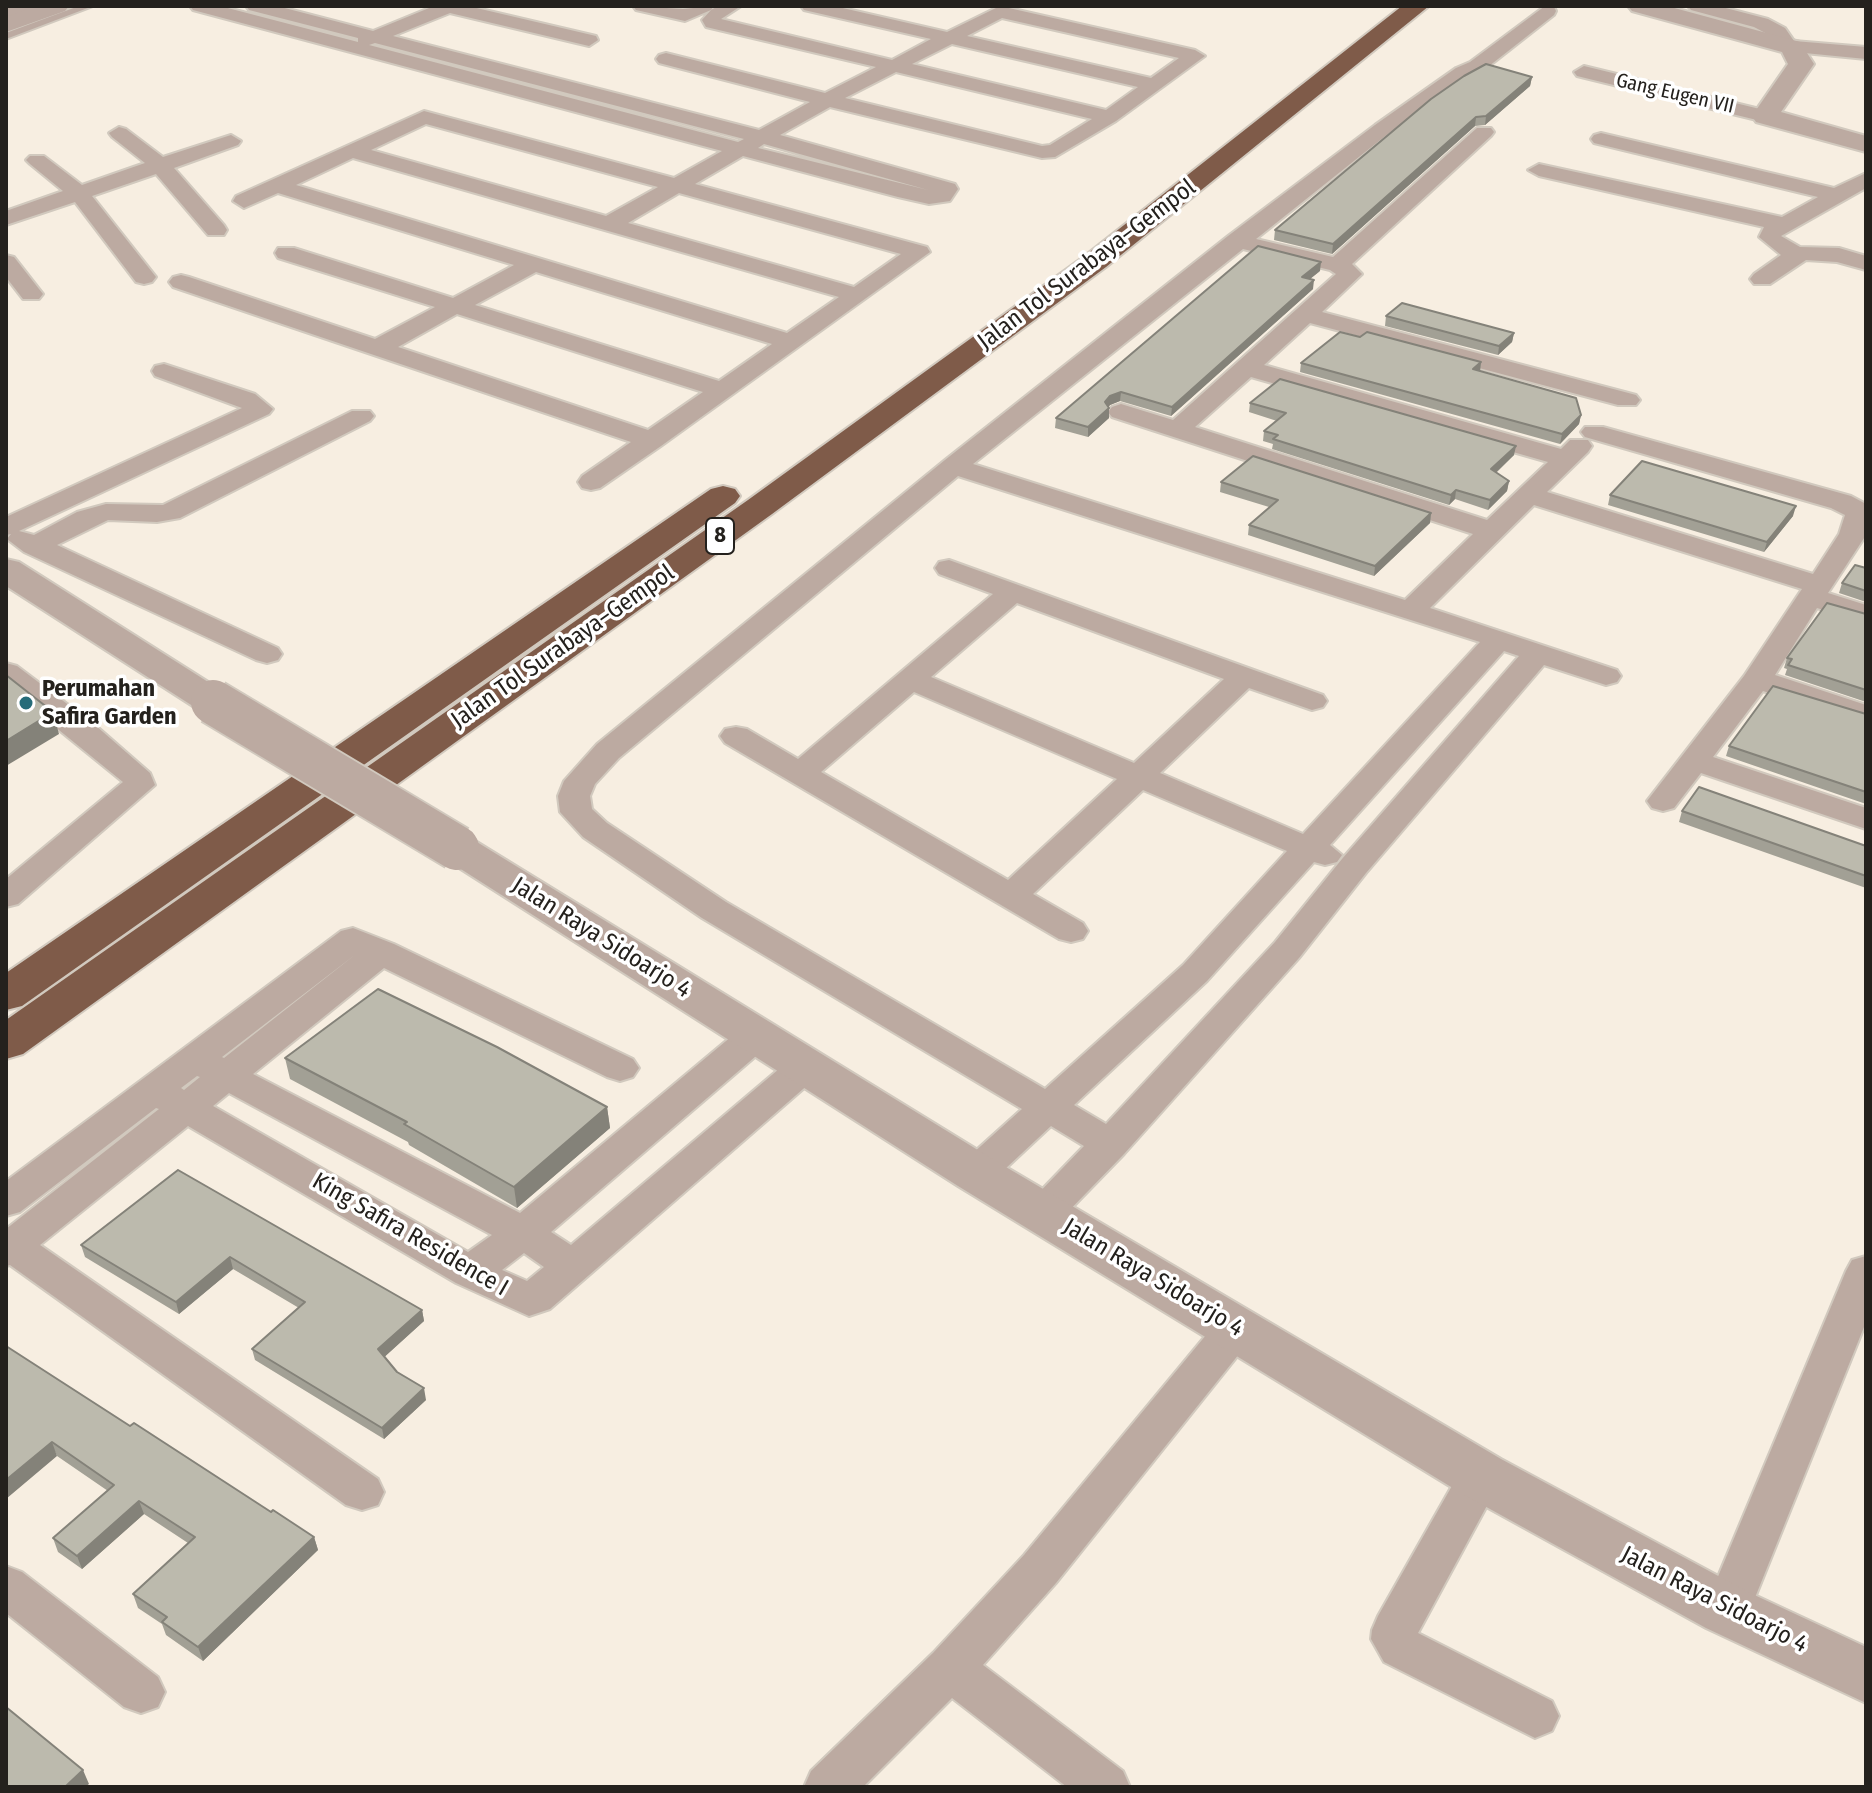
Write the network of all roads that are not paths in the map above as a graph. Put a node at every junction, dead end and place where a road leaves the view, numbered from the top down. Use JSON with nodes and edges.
{"nodes":[{"id":1,"x":30,"y":6,"type":"edge"},
{"id":2,"x":57,"y":6,"type":"edge"},
{"id":3,"x":88,"y":6,"type":"edge"},
{"id":4,"x":199,"y":6,"type":"edge"},
{"id":5,"x":255,"y":6,"type":"edge"},
{"id":6,"x":448,"y":6,"type":"edge"},
{"id":7,"x":642,"y":6,"type":"edge"},
{"id":8,"x":705,"y":6,"type":"edge"},
{"id":9,"x":732,"y":6,"type":"edge"},
{"id":10,"x":810,"y":6,"type":"edge"},
{"id":11,"x":972,"y":6,"type":"edge"},
{"id":12,"x":1384,"y":6,"type":"edge"},
{"id":13,"x":1417,"y":6,"type":"edge"},
{"id":14,"x":1640,"y":6,"type":"edge"},
{"id":15,"x":1697,"y":6,"type":"edge"},
{"id":16,"x":1547,"y":11,"type":"dead end"},
{"id":17,"x":1000,"y":12,"type":"junction"},
{"id":18,"x":6,"y":15,"type":"edge"},
{"id":19,"x":6,"y":25,"type":"edge"},
{"id":20,"x":6,"y":36,"type":"edge"},
{"id":21,"x":373,"y":37,"type":"junction"},
{"id":22,"x":949,"y":38,"type":"junction"},
{"id":23,"x":589,"y":40,"type":"dead end"},
{"id":24,"x":1788,"y":45,"type":"junction"},
{"id":25,"x":347,"y":47,"type":"junction"},
{"id":26,"x":1866,"y":53,"type":"edge"},
{"id":27,"x":666,"y":59,"type":"dead end"},
{"id":28,"x":895,"y":66,"type":"junction"},
{"id":29,"x":1584,"y":72,"type":"dead end"},
{"id":30,"x":1155,"y":85,"type":"junction"},
{"id":31,"x":827,"y":100,"type":"junction"},
{"id":32,"x":1765,"y":116,"type":"junction"},
{"id":33,"x":1109,"y":117,"type":"junction"},
{"id":34,"x":1484,"y":132,"type":"dead end"},
{"id":35,"x":119,"y":133,"type":"dead end"},
{"id":36,"x":762,"y":137,"type":"junction"},
{"id":37,"x":1601,"y":139,"type":"dead end"},
{"id":38,"x":231,"y":141,"type":"dead end"},
{"id":39,"x":1866,"y":144,"type":"edge"},
{"id":40,"x":741,"y":149,"type":"junction"},
{"id":41,"x":352,"y":151,"type":"junction"},
{"id":42,"x":37,"y":160,"type":"dead end"},
{"id":43,"x":160,"y":165,"type":"junction"},
{"id":44,"x":1539,"y":170,"type":"dead end"},
{"id":45,"x":1866,"y":179,"type":"edge"},
{"id":46,"x":276,"y":186,"type":"junction"},
{"id":47,"x":677,"y":186,"type":"junction"},
{"id":48,"x":79,"y":193,"type":"junction"},
{"id":49,"x":1837,"y":195,"type":"junction"},
{"id":50,"x":244,"y":201,"type":"dead end"},
{"id":51,"x":6,"y":218,"type":"edge"},
{"id":52,"x":609,"y":224,"type":"junction"},
{"id":53,"x":1783,"y":224,"type":"junction"},
{"id":54,"x":216,"y":230,"type":"dead end"},
{"id":55,"x":1236,"y":241,"type":"junction"},
{"id":56,"x":286,"y":253,"type":"dead end"},
{"id":57,"x":1796,"y":254,"type":"junction"},
{"id":58,"x":6,"y":262,"type":"edge"},
{"id":59,"x":1865,"y":263,"type":"edge"},
{"id":60,"x":534,"y":264,"type":"junction"},
{"id":61,"x":1338,"y":265,"type":"junction"},
{"id":62,"x":144,"y":277,"type":"dead end"},
{"id":63,"x":1762,"y":279,"type":"dead end"},
{"id":64,"x":181,"y":282,"type":"dead end"},
{"id":65,"x":31,"y":294,"type":"dead end"},
{"id":66,"x":858,"y":295,"type":"junction"},
{"id":67,"x":456,"y":306,"type":"junction"},
{"id":68,"x":1307,"y":315,"type":"junction"},
{"id":69,"x":791,"y":342,"type":"junction"},
{"id":70,"x":377,"y":348,"type":"junction"},
{"id":71,"x":1248,"y":368,"type":"junction"},
{"id":72,"x":164,"y":371,"type":"dead end"},
{"id":73,"x":722,"y":390,"type":"junction"},
{"id":74,"x":1121,"y":412,"type":"dead end"},
{"id":75,"x":361,"y":416,"type":"dead end"},
{"id":76,"x":1177,"y":430,"type":"junction"},
{"id":77,"x":1594,"y":432,"type":"junction"},
{"id":78,"x":652,"y":440,"type":"junction"},
{"id":79,"x":1566,"y":459,"type":"junction"},
{"id":80,"x":954,"y":466,"type":"junction"},
{"id":81,"x":591,"y":482,"type":"dead end"},
{"id":82,"x":1530,"y":495,"type":"junction"},
{"id":83,"x":1863,"y":522,"type":"edge"},
{"id":84,"x":6,"y":530,"type":"edge"},
{"id":85,"x":1492,"y":531,"type":"junction"},
{"id":86,"x":34,"y":546,"type":"junction"},
{"id":87,"x":949,"y":568,"type":"dead end"},
{"id":88,"x":6,"y":570,"type":"edge"},
{"id":89,"x":1013,"y":591,"type":"junction"},
{"id":90,"x":1815,"y":591,"type":"junction"},
{"id":91,"x":1410,"y":611,"type":"junction"},
{"id":92,"x":1866,"y":614,"type":"edge"},
{"id":93,"x":1499,"y":639,"type":"junction"},
{"id":94,"x":1539,"y":652,"type":"junction"},
{"id":95,"x":267,"y":654,"type":"dead end"},
{"id":96,"x":6,"y":672,"type":"edge"},
{"id":97,"x":1606,"y":676,"type":"dead end"},
{"id":98,"x":1244,"y":677,"type":"junction"},
{"id":99,"x":909,"y":679,"type":"junction"},
{"id":100,"x":1757,"y":679,"type":"junction"},
{"id":101,"x":1312,"y":701,"type":"dead end"},
{"id":102,"x":1866,"y":715,"type":"edge"},
{"id":103,"x":736,"y":736,"type":"dead end"},
{"id":104,"x":1692,"y":760,"type":"junction"},
{"id":105,"x":801,"y":773,"type":"junction"},
{"id":106,"x":1138,"y":774,"type":"junction"},
{"id":107,"x":1663,"y":801,"type":"dead end"},
{"id":108,"x":1866,"y":819,"type":"edge"},
{"id":109,"x":1307,"y":847,"type":"junction"},
{"id":110,"x":1354,"y":866,"type":"junction"},
{"id":111,"x":6,"y":896,"type":"edge"},
{"id":112,"x":1011,"y":896,"type":"junction"},
{"id":113,"x":1071,"y":931,"type":"dead end"},
{"id":114,"x":6,"y":995,"type":"edge"},
{"id":115,"x":757,"y":1035,"type":"junction"},
{"id":116,"x":6,"y":1043,"type":"edge"},
{"id":117,"x":210,"y":1067,"type":"junction"},
{"id":118,"x":805,"y":1067,"type":"junction"},
{"id":119,"x":620,"y":1068,"type":"dead end"},
{"id":120,"x":170,"y":1098,"type":"junction"},
{"id":121,"x":1047,"y":1106,"type":"junction"},
{"id":122,"x":1110,"y":1144,"type":"junction"},
{"id":123,"x":976,"y":1173,"type":"junction"},
{"id":124,"x":6,"y":1202,"type":"edge"},
{"id":125,"x":1044,"y":1212,"type":"junction"},
{"id":126,"x":523,"y":1233,"type":"junction"},
{"id":127,"x":9,"y":1248,"type":"edge"},
{"id":128,"x":571,"y":1265,"type":"junction"},
{"id":129,"x":470,"y":1272,"type":"junction"},
{"id":130,"x":1864,"y":1284,"type":"edge"},
{"id":131,"x":1236,"y":1328,"type":"junction"},
{"id":132,"x":1481,"y":1476,"type":"junction"},
{"id":133,"x":362,"y":1492,"type":"dead end"},
{"id":134,"x":6,"y":1586,"type":"edge"},
{"id":135,"x":1727,"y":1610,"type":"junction"},
{"id":136,"x":950,"y":1668,"type":"junction"},
{"id":137,"x":1866,"y":1676,"type":"edge"},
{"id":138,"x":141,"y":1692,"type":"dead end"},
{"id":139,"x":1535,"y":1716,"type":"dead end"},
{"id":140,"x":829,"y":1787,"type":"edge"},
{"id":141,"x":1105,"y":1787,"type":"edge"}],
"edges":[{"from":1,"to":18,"type":"street"},
{"from":2,"to":19,"type":"street"},
{"from":3,"to":20,"type":"lane"},
{"from":4,"to":25,"type":"street"},
{"from":5,"to":21,"type":"street"},
{"from":6,"to":21,"type":"street"},
{"from":6,"to":23,"type":"street"},
{"from":7,"to":8,"type":"street"},
{"from":9,"to":28,"type":"street"},
{"from":10,"to":22,"type":"street"},
{"from":11,"to":17,"type":"street"},
{"from":12,"to":114,"type":"highway","name":"Jalan Tol Surabaya–Gempol","number":"8"},
{"from":13,"to":116,"type":"highway","name":"Jalan Tol Surabaya–Gempol","number":"8"},
{"from":14,"to":24,"type":"street"},
{"from":15,"to":24,"type":"street"},
{"from":16,"to":55,"type":"street"},
{"from":17,"to":22,"type":"street"},
{"from":17,"to":30,"type":"street"},
{"from":21,"to":25,"type":"street"},
{"from":21,"to":36,"type":"street"},
{"from":22,"to":28,"type":"street"},
{"from":22,"to":30,"type":"street"},
{"from":24,"to":26,"type":"street"},
{"from":24,"to":32,"type":"street"},
{"from":25,"to":40,"type":"street"},
{"from":27,"to":31,"type":"street"},
{"from":28,"to":31,"type":"street"},
{"from":28,"to":33,"type":"street"},
{"from":29,"to":32,"type":"street","name":"Gang Eugen VII"},
{"from":30,"to":33,"type":"street"},
{"from":31,"to":33,"type":"street"},
{"from":31,"to":36,"type":"street"},
{"from":32,"to":39,"type":"street"},
{"from":34,"to":61,"type":"street"},
{"from":35,"to":43,"type":"street"},
{"from":36,"to":40,"type":"street"},
{"from":36,"to":40,"type":"street"},
{"from":37,"to":49,"type":"street"},
{"from":38,"to":43,"type":"street"},
{"from":40,"to":47,"type":"street"},
{"from":41,"to":46,"type":"street"},
{"from":41,"to":47,"type":"street"},
{"from":41,"to":52,"type":"street"},
{"from":42,"to":48,"type":"street"},
{"from":43,"to":48,"type":"street"},
{"from":43,"to":54,"type":"street"},
{"from":44,"to":53,"type":"street"},
{"from":45,"to":49,"type":"street"},
{"from":46,"to":50,"type":"street"},
{"from":46,"to":60,"type":"street"},
{"from":47,"to":52,"type":"street"},
{"from":47,"to":66,"type":"street"},
{"from":48,"to":51,"type":"street"},
{"from":48,"to":62,"type":"street"},
{"from":49,"to":53,"type":"street"},
{"from":52,"to":66,"type":"street"},
{"from":53,"to":57,"type":"street"},
{"from":55,"to":61,"type":"street"},
{"from":55,"to":80,"type":"street"},
{"from":56,"to":67,"type":"street"},
{"from":57,"to":59,"type":"street"},
{"from":57,"to":63,"type":"street"},
{"from":58,"to":65,"type":"street"},
{"from":60,"to":67,"type":"street"},
{"from":60,"to":69,"type":"street"},
{"from":61,"to":68,"type":"street"},
{"from":64,"to":70,"type":"street"},
{"from":66,"to":69,"type":"street"},
{"from":67,"to":70,"type":"street"},
{"from":67,"to":73,"type":"street"},
{"from":68,"to":71,"type":"street"},
{"from":68,"to":77,"type":"street"},
{"from":69,"to":73,"type":"street"},
{"from":70,"to":78,"type":"street"},
{"from":71,"to":76,"type":"street"},
{"from":71,"to":79,"type":"street"},
{"from":72,"to":84,"type":"street"},
{"from":73,"to":78,"type":"street"},
{"from":74,"to":76,"type":"street"},
{"from":75,"to":86,"type":"street"},
{"from":76,"to":85,"type":"street"},
{"from":77,"to":79,"type":"street"},
{"from":77,"to":83,"type":"street"},
{"from":78,"to":81,"type":"street"},
{"from":79,"to":82,"type":"street"},
{"from":80,"to":91,"type":"street"},
{"from":80,"to":121,"type":"street"},
{"from":82,"to":85,"type":"street"},
{"from":82,"to":90,"type":"street"},
{"from":83,"to":90,"type":"street"},
{"from":84,"to":86,"type":"street"},
{"from":85,"to":91,"type":"street"},
{"from":86,"to":95,"type":"street"},
{"from":87,"to":89,"type":"street"},
{"from":88,"to":115,"type":"street","name":"Jalan Raya Sidoarjo 4","bridge":true},
{"from":89,"to":98,"type":"street"},
{"from":89,"to":99,"type":"street"},
{"from":90,"to":92,"type":"street"},
{"from":90,"to":100,"type":"street"},
{"from":91,"to":93,"type":"street"},
{"from":93,"to":94,"type":"street"},
{"from":93,"to":109,"type":"street"},
{"from":94,"to":97,"type":"street"},
{"from":94,"to":110,"type":"street"},
{"from":96,"to":111,"type":"street"},
{"from":98,"to":101,"type":"street"},
{"from":98,"to":106,"type":"street"},
{"from":99,"to":105,"type":"street"},
{"from":99,"to":106,"type":"street"},
{"from":100,"to":102,"type":"street"},
{"from":100,"to":104,"type":"street"},
{"from":103,"to":105,"type":"street"},
{"from":104,"to":107,"type":"street"},
{"from":104,"to":108,"type":"street"},
{"from":105,"to":112,"type":"street"},
{"from":106,"to":109,"type":"street"},
{"from":106,"to":112,"type":"street"},
{"from":109,"to":110,"type":"street"},
{"from":109,"to":121,"type":"street"},
{"from":110,"to":122,"type":"street"},
{"from":112,"to":113,"type":"street"},
{"from":115,"to":118,"type":"street","name":"Jalan Raya Sidoarjo 4"},
{"from":115,"to":126,"type":"street"},
{"from":117,"to":119,"type":"street"},
{"from":117,"to":120,"type":"street"},
{"from":117,"to":126,"type":"street"},
{"from":118,"to":123,"type":"street","name":"Jalan Raya Sidoarjo 4"},
{"from":118,"to":128,"type":"street","name":"King Safira Residence I"},
{"from":120,"to":124,"type":"street"},
{"from":120,"to":127,"type":"street"},
{"from":120,"to":129,"type":"street","name":"King Safira Residence I"},
{"from":121,"to":122,"type":"street"},
{"from":121,"to":123,"type":"street"},
{"from":122,"to":125,"type":"street"},
{"from":123,"to":125,"type":"street","name":"Jalan Raya Sidoarjo 4"},
{"from":125,"to":131,"type":"street","name":"Jalan Raya Sidoarjo 4"},
{"from":126,"to":128,"type":"street"},
{"from":126,"to":129,"type":"street"},
{"from":127,"to":133,"type":"street"},
{"from":128,"to":129,"type":"street","name":"King Safira Residence I"},
{"from":130,"to":135,"type":"street"},
{"from":131,"to":132,"type":"street","name":"Jalan Raya Sidoarjo 4"},
{"from":131,"to":136,"type":"street"},
{"from":132,"to":135,"type":"street","name":"Jalan Raya Sidoarjo 4"},
{"from":132,"to":139,"type":"street"},
{"from":134,"to":138,"type":"street"},
{"from":135,"to":137,"type":"street","name":"Jalan Raya Sidoarjo 4"},
{"from":136,"to":140,"type":"street"},
{"from":136,"to":141,"type":"street"}]}
